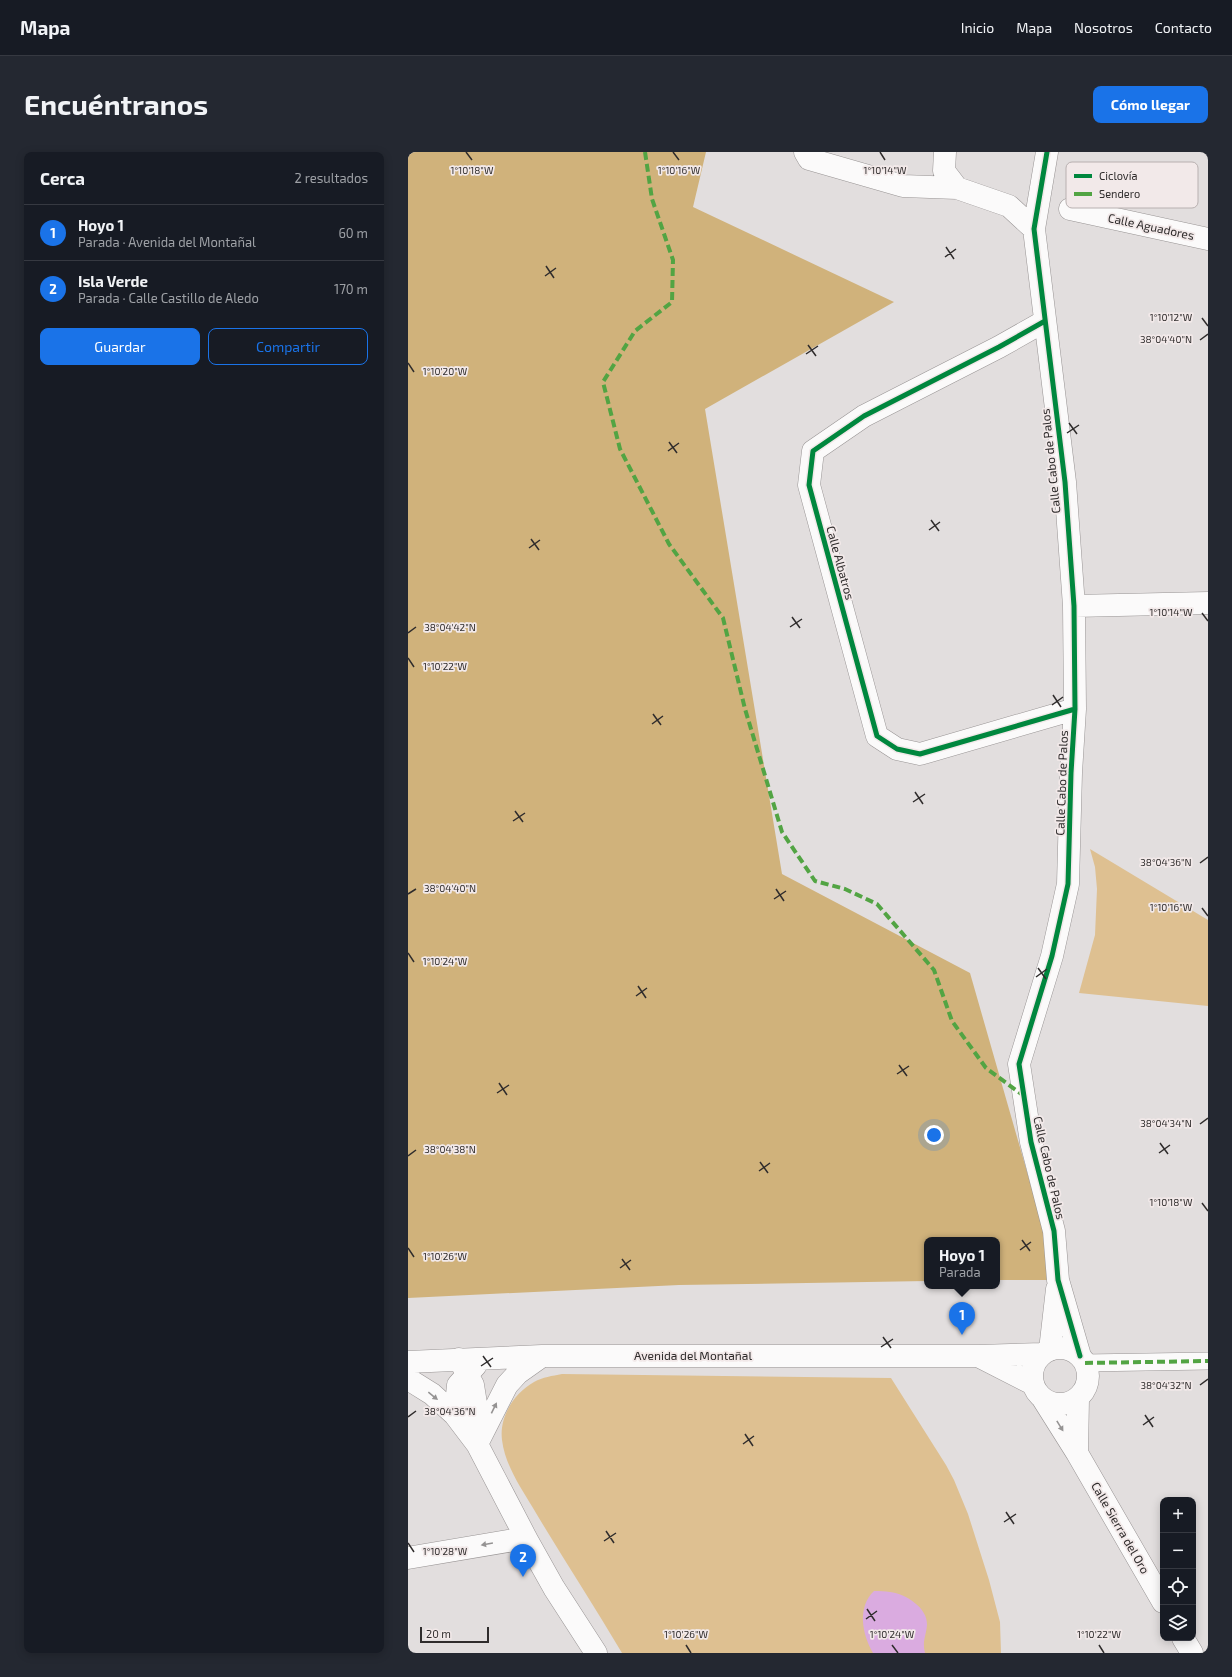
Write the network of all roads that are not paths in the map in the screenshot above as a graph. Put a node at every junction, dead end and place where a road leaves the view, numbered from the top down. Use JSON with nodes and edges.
{"nodes":[{"id":1,"x":805,"y":152,"type":"edge"},
{"id":2,"x":945,"y":152,"type":"edge"},
{"id":3,"x":1047,"y":152,"type":"edge"},
{"id":4,"x":957,"y":188,"type":"junction"},
{"id":5,"x":1070,"y":209,"type":"dead end"},
{"id":6,"x":1034,"y":229,"type":"junction"},
{"id":7,"x":1208,"y":239,"type":"edge"},
{"id":8,"x":1045,"y":321,"type":"junction"},
{"id":9,"x":1208,"y":602,"type":"edge"},
{"id":10,"x":1074,"y":606,"type":"junction"},
{"id":11,"x":1075,"y":709,"type":"junction"},
{"id":12,"x":1058,"y":1280,"type":"junction"},
{"id":13,"x":1046,"y":1352,"type":"junction"},
{"id":14,"x":542,"y":1356,"type":"junction"},
{"id":15,"x":979,"y":1356,"type":"junction"},
{"id":16,"x":1083,"y":1359,"type":"junction"},
{"id":17,"x":1208,"y":1361,"type":"edge"},
{"id":18,"x":408,"y":1362,"type":"edge"},
{"id":19,"x":470,"y":1364,"type":"junction"},
{"id":20,"x":408,"y":1379,"type":"edge"},
{"id":21,"x":1038,"y":1392,"type":"junction"},
{"id":22,"x":1078,"y":1398,"type":"junction"},
{"id":23,"x":455,"y":1415,"type":"junction"},
{"id":24,"x":477,"y":1444,"type":"junction"},
{"id":25,"x":1077,"y":1453,"type":"junction"},
{"id":26,"x":526,"y":1538,"type":"junction"},
{"id":27,"x":408,"y":1558,"type":"edge"},
{"id":28,"x":1160,"y":1597,"type":"edge"},
{"id":29,"x":1186,"y":1641,"type":"edge"},
{"id":30,"x":596,"y":1653,"type":"edge"},
{"id":31,"x":1192,"y":1653,"type":"edge"}],
"edges":[{"from":1,"to":4,"type":"street"},
{"from":2,"to":4,"type":"street"},
{"from":3,"to":6,"type":"street","name":"Calle Cabo de Palos"},
{"from":4,"to":6,"type":"street"},
{"from":5,"to":7,"type":"street","name":"Calle Aguadores"},
{"from":6,"to":8,"type":"street","name":"Calle Cabo de Palos"},
{"from":8,"to":10,"type":"street","name":"Calle Cabo de Palos"},
{"from":8,"to":11,"type":"street","name":"Calle Albatros"},
{"from":9,"to":10,"type":"street"},
{"from":10,"to":11,"type":"street","name":"Calle Cabo de Palos"},
{"from":11,"to":12,"type":"street","name":"Calle Cabo de Palos"},
{"from":12,"to":13,"type":"street","name":"Calle Cabo de Palos"},
{"from":12,"to":16,"type":"street","name":"Calle Cabo de Palos"},
{"from":13,"to":15,"type":"street","name":"Avenida del Montañal"},
{"from":13,"to":16,"type":"street"},
{"from":13,"to":21,"type":"street"},
{"from":14,"to":15,"type":"street","name":"Avenida del Montañal"},
{"from":14,"to":19,"type":"street","name":"Avenida del Montañal"},
{"from":24,"to":14,"type":"street","one_way":true},
{"from":15,"to":21,"type":"street","name":"Avenida del Montañal"},
{"from":16,"to":17,"type":"street"},
{"from":16,"to":22,"type":"street"},
{"from":18,"to":19,"type":"street","name":"Avenida del Montañal"},
{"from":19,"to":23,"type":"street"},
{"from":19,"to":24,"type":"street"},
{"from":20,"to":23,"type":"street","one_way":true},
{"from":21,"to":22,"type":"street"},
{"from":21,"to":25,"type":"street","name":"Calle Sierra del Oro","one_way":true},
{"from":22,"to":25,"type":"street"},
{"from":23,"to":24,"type":"street"},
{"from":24,"to":26,"type":"street"},
{"from":25,"to":28,"type":"street","name":"Calle Sierra del Oro"},
{"from":26,"to":27,"type":"street","one_way":true},
{"from":26,"to":30,"type":"street"},
{"from":29,"to":31,"type":"street"}]}
